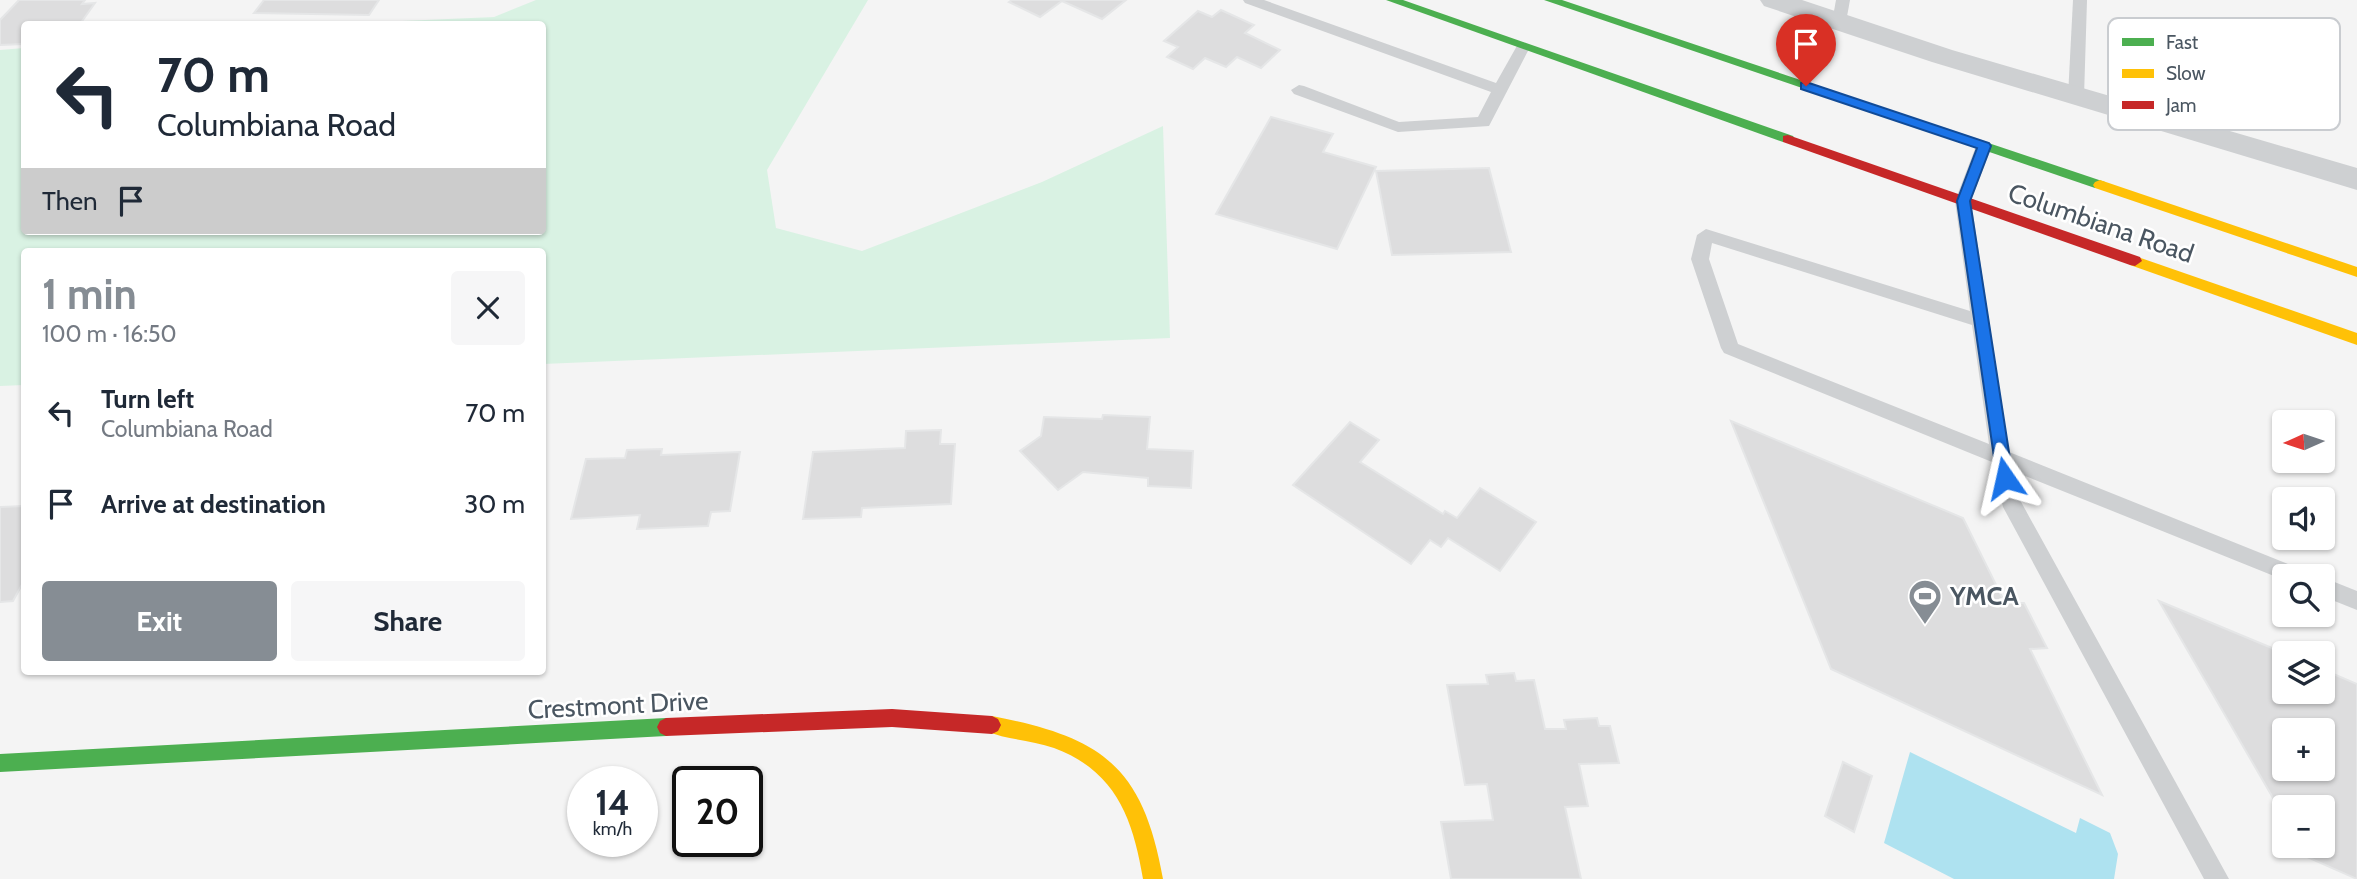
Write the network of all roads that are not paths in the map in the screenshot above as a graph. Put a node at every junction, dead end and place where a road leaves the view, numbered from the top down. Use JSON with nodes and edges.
{"nodes":[{"id":1,"x":1250,"y":0,"type":"edge"},
{"id":2,"x":1392,"y":0,"type":"edge"},
{"id":3,"x":1550,"y":0,"type":"edge"},
{"id":4,"x":1774,"y":0,"type":"edge"},
{"id":5,"x":2080,"y":0,"type":"edge"},
{"id":6,"x":1841,"y":11,"type":"edge"},
{"id":7,"x":1523,"y":47,"type":"junction"},
{"id":8,"x":1298,"y":90,"type":"dead end"},
{"id":9,"x":1501,"y":90,"type":"junction"},
{"id":10,"x":2076,"y":96,"type":"junction"},
{"id":11,"x":2108,"y":105,"type":"edge"},
{"id":12,"x":2193,"y":130,"type":"edge"},
{"id":13,"x":1984,"y":146,"type":"junction"},
{"id":14,"x":2357,"y":178,"type":"edge"},
{"id":15,"x":1964,"y":201,"type":"junction"},
{"id":16,"x":2357,"y":272,"type":"edge"},
{"id":17,"x":1980,"y":321,"type":"junction"},
{"id":18,"x":2357,"y":339,"type":"edge"},
{"id":19,"x":2000,"y":456,"type":"junction"},
{"id":20,"x":2272,"y":566,"type":"edge"},
{"id":21,"x":2335,"y":592,"type":"edge"},
{"id":22,"x":2357,"y":601,"type":"edge"},
{"id":23,"x":0,"y":763,"type":"edge"},
{"id":24,"x":1153,"y":879,"type":"edge"},
{"id":25,"x":2217,"y":879,"type":"edge"}],
"edges":[{"from":1,"to":9,"type":"lane"},
{"from":2,"to":7,"type":"main road","name":"Columbiana Road"},
{"from":3,"to":13,"type":"main road","name":"Columbiana Road"},
{"from":4,"to":6,"type":"street"},
{"from":5,"to":10,"type":"lane"},
{"from":6,"to":10,"type":"street"},
{"from":7,"to":9,"type":"lane"},
{"from":7,"to":15,"type":"main road","name":"Columbiana Road"},
{"from":8,"to":9,"type":"lane"},
{"from":10,"to":11,"type":"street"},
{"from":12,"to":14,"type":"street"},
{"from":13,"to":15,"type":"lane"},
{"from":13,"to":16,"type":"main road","name":"Columbiana Road"},
{"from":15,"to":17,"type":"lane"},
{"from":15,"to":18,"type":"main road","name":"Columbiana Road"},
{"from":17,"to":19,"type":"lane"},
{"from":17,"to":19,"type":"lane"},
{"from":19,"to":20,"type":"lane"},
{"from":19,"to":25,"type":"lane"},
{"from":21,"to":22,"type":"lane"},
{"from":23,"to":24,"type":"main road","name":"Crestmont Drive"}]}
